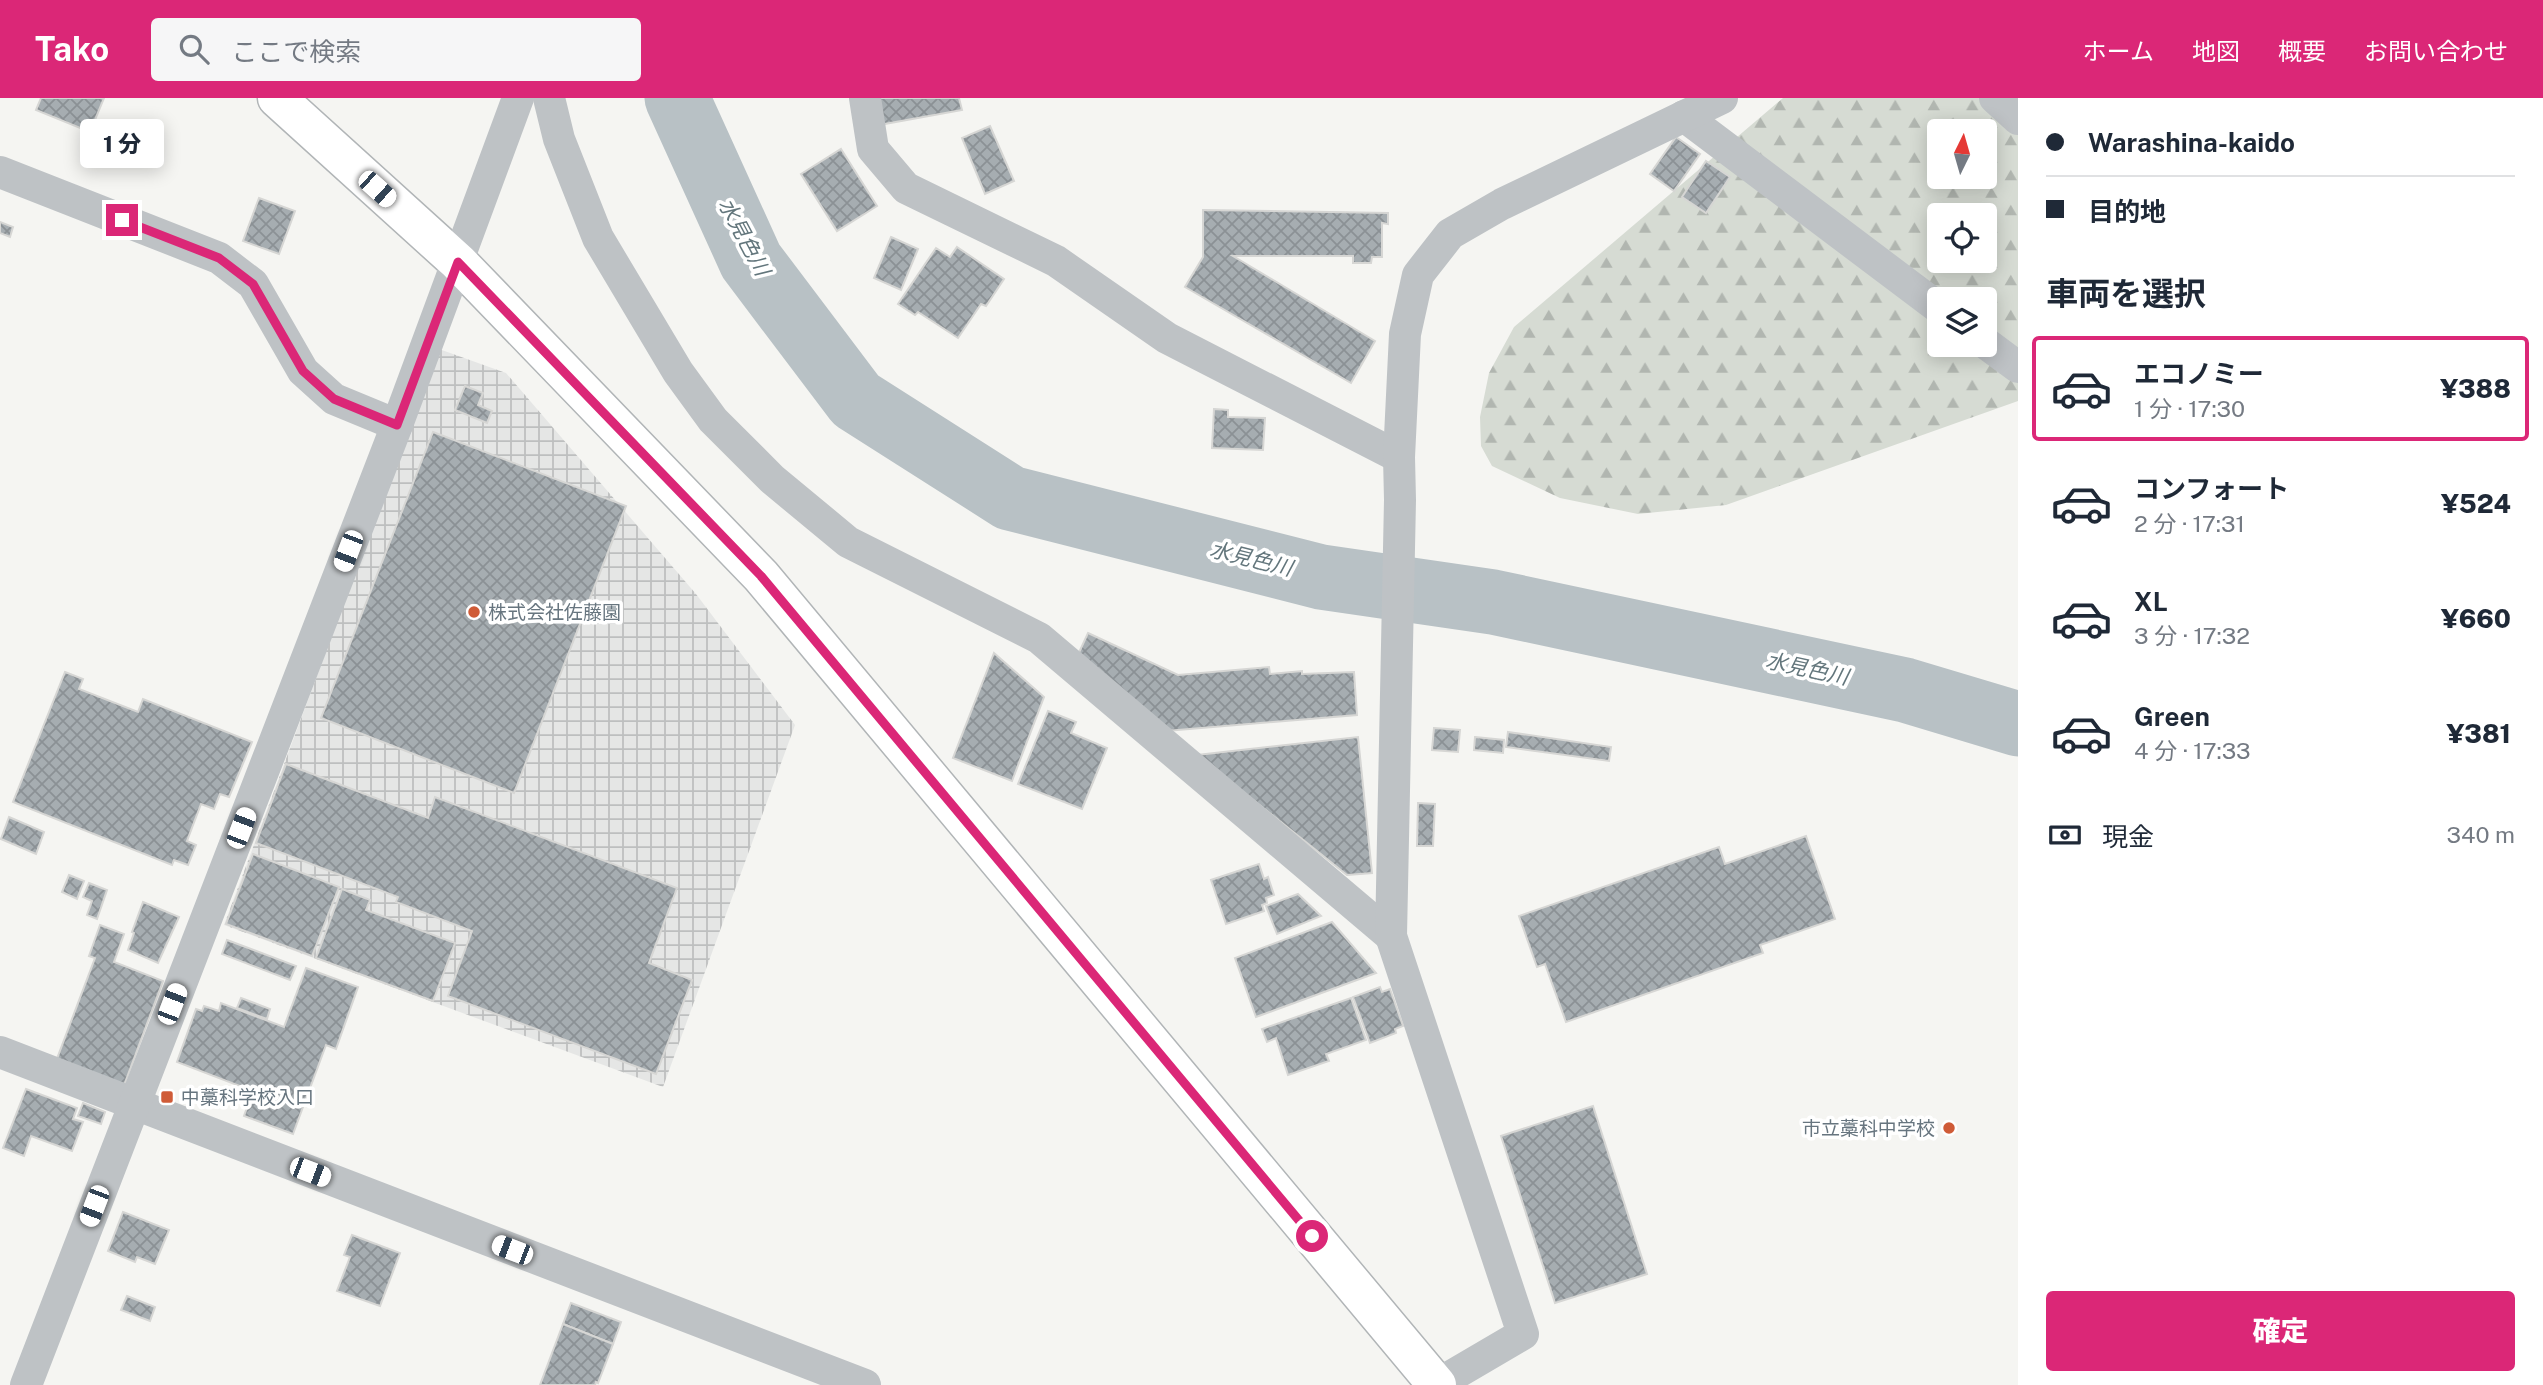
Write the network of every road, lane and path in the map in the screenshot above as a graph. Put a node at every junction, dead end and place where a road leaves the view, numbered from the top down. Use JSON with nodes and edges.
{"nodes":[{"id":1,"x":277,"y":98,"type":"edge"},
{"id":2,"x":518,"y":98,"type":"edge"},
{"id":3,"x":549,"y":98,"type":"edge"},
{"id":4,"x":865,"y":98,"type":"edge"},
{"id":5,"x":1721,"y":98,"type":"edge"},
{"id":6,"x":1995,"y":98,"type":"edge"},
{"id":7,"x":1684,"y":116,"type":"junction"},
{"id":8,"x":2018,"y":120,"type":"edge"},
{"id":9,"x":0,"y":172,"type":"edge"},
{"id":10,"x":458,"y":262,"type":"junction"},
{"id":11,"x":1927,"y":299,"type":"edge"},
{"id":12,"x":1997,"y":352,"type":"edge"},
{"id":13,"x":2018,"y":367,"type":"edge"},
{"id":14,"x":397,"y":425,"type":"junction"},
{"id":15,"x":1399,"y":457,"type":"junction"},
{"id":16,"x":1391,"y":936,"type":"junction"},
{"id":17,"x":0,"y":1052,"type":"edge"},
{"id":18,"x":133,"y":1104,"type":"junction"},
{"id":19,"x":26,"y":1385,"type":"edge"},
{"id":20,"x":865,"y":1385,"type":"edge"},
{"id":21,"x":1436,"y":1385,"type":"edge"}],
"edges":[{"from":1,"to":10,"type":"highway"},
{"from":2,"to":10,"type":"street"},
{"from":3,"to":16,"type":"street"},
{"from":4,"to":15,"type":"street"},
{"from":5,"to":7,"type":"street"},
{"from":6,"to":8,"type":"street"},
{"from":7,"to":11,"type":"street"},
{"from":7,"to":15,"type":"street"},
{"from":9,"to":14,"type":"street"},
{"from":10,"to":14,"type":"street"},
{"from":10,"to":21,"type":"highway"},
{"from":12,"to":13,"type":"street"},
{"from":14,"to":18,"type":"street"},
{"from":15,"to":16,"type":"street"},
{"from":16,"to":21,"type":"street"},
{"from":17,"to":18,"type":"street"},
{"from":18,"to":19,"type":"street"},
{"from":18,"to":20,"type":"street"}]}
